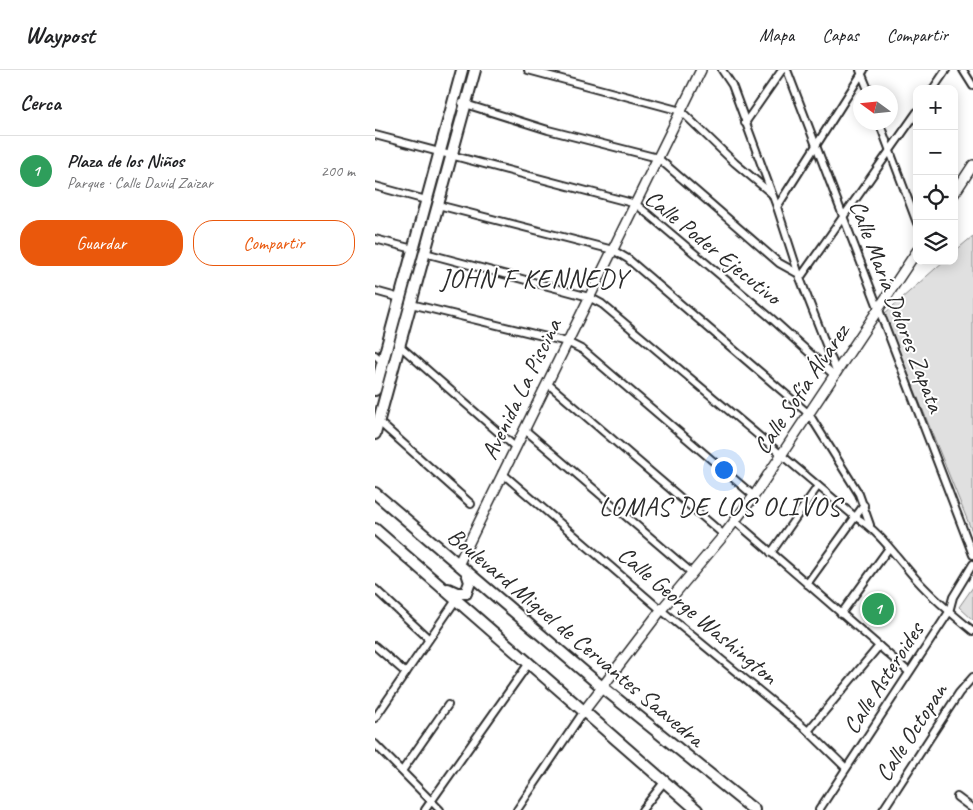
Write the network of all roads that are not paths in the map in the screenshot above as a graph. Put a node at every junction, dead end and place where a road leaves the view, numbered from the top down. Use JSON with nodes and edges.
{"nodes":[{"id":1,"x":462,"y":70,"type":"edge"},
{"id":2,"x":475,"y":70,"type":"edge"},
{"id":3,"x":528,"y":70,"type":"edge"},
{"id":4,"x":701,"y":70,"type":"edge"},
{"id":5,"x":722,"y":70,"type":"edge"},
{"id":6,"x":782,"y":70,"type":"edge"},
{"id":7,"x":787,"y":70,"type":"edge"},
{"id":8,"x":945,"y":70,"type":"edge"},
{"id":9,"x":963,"y":70,"type":"edge"},
{"id":10,"x":862,"y":71,"type":"edge"},
{"id":11,"x":867,"y":85,"type":"edge"},
{"id":12,"x":936,"y":85,"type":"edge"},
{"id":13,"x":973,"y":86,"type":"edge"},
{"id":14,"x":453,"y":101,"type":"junction"},
{"id":15,"x":466,"y":105,"type":"junction"},
{"id":16,"x":681,"y":111,"type":"junction"},
{"id":17,"x":913,"y":118,"type":"edge"},
{"id":18,"x":745,"y":123,"type":"junction"},
{"id":19,"x":882,"y":130,"type":"edge"},
{"id":20,"x":375,"y":135,"type":"edge"},
{"id":21,"x":815,"y":146,"type":"junction"},
{"id":22,"x":890,"y":151,"type":"junction"},
{"id":23,"x":439,"y":152,"type":"junction"},
{"id":24,"x":452,"y":156,"type":"junction"},
{"id":25,"x":658,"y":158,"type":"junction"},
{"id":26,"x":973,"y":165,"type":"edge"},
{"id":27,"x":375,"y":186,"type":"edge"},
{"id":28,"x":958,"y":188,"type":"edge"},
{"id":29,"x":773,"y":195,"type":"junction"},
{"id":30,"x":427,"y":200,"type":"junction"},
{"id":31,"x":636,"y":204,"type":"junction"},
{"id":32,"x":438,"y":205,"type":"junction"},
{"id":33,"x":777,"y":207,"type":"junction"},
{"id":34,"x":844,"y":218,"type":"junction"},
{"id":35,"x":916,"y":220,"type":"edge"},
{"id":36,"x":375,"y":238,"type":"edge"},
{"id":37,"x":413,"y":249,"type":"junction"},
{"id":38,"x":613,"y":250,"type":"junction"},
{"id":39,"x":425,"y":253,"type":"junction"},
{"id":40,"x":913,"y":257,"type":"edge"},
{"id":41,"x":799,"y":276,"type":"junction"},
{"id":42,"x":375,"y":291,"type":"edge"},
{"id":43,"x":589,"y":297,"type":"junction"},
{"id":44,"x":401,"y":298,"type":"junction"},
{"id":45,"x":411,"y":304,"type":"junction"},
{"id":46,"x":878,"y":311,"type":"junction"},
{"id":47,"x":567,"y":342,"type":"junction"},
{"id":48,"x":400,"y":346,"type":"junction"},
{"id":49,"x":379,"y":359,"type":"edge"},
{"id":50,"x":836,"y":374,"type":"junction"},
{"id":51,"x":547,"y":383,"type":"junction"},
{"id":52,"x":375,"y":390,"type":"edge"},
{"id":53,"x":809,"y":414,"type":"junction"},
{"id":54,"x":378,"y":421,"type":"junction"},
{"id":55,"x":524,"y":429,"type":"junction"},
{"id":56,"x":375,"y":434,"type":"edge"},
{"id":57,"x":515,"y":447,"type":"junction"},
{"id":58,"x":781,"y":455,"type":"junction"},
{"id":59,"x":502,"y":473,"type":"junction"},
{"id":60,"x":818,"y":486,"type":"junction"},
{"id":61,"x":375,"y":493,"type":"edge"},
{"id":62,"x":754,"y":496,"type":"junction"},
{"id":63,"x":471,"y":504,"type":"dead end"},
{"id":64,"x":864,"y":505,"type":"junction"},
{"id":65,"x":854,"y":516,"type":"junction"},
{"id":66,"x":735,"y":521,"type":"junction"},
{"id":67,"x":870,"y":525,"type":"junction"},
{"id":68,"x":375,"y":529,"type":"edge"},
{"id":69,"x":724,"y":535,"type":"junction"},
{"id":70,"x":889,"y":548,"type":"junction"},
{"id":71,"x":771,"y":553,"type":"junction"},
{"id":72,"x":973,"y":554,"type":"edge"},
{"id":73,"x":973,"y":564,"type":"edge"},
{"id":74,"x":458,"y":565,"type":"junction"},
{"id":75,"x":467,"y":573,"type":"junction"},
{"id":76,"x":692,"y":573,"type":"junction"},
{"id":77,"x":438,"y":584,"type":"junction"},
{"id":78,"x":807,"y":584,"type":"junction"},
{"id":79,"x":375,"y":590,"type":"edge"},
{"id":80,"x":456,"y":600,"type":"junction"},
{"id":81,"x":661,"y":610,"type":"junction"},
{"id":82,"x":949,"y":612,"type":"junction"},
{"id":83,"x":841,"y":614,"type":"junction"},
{"id":84,"x":973,"y":630,"type":"edge"},
{"id":85,"x":429,"y":638,"type":"junction"},
{"id":86,"x":375,"y":646,"type":"edge"},
{"id":87,"x":879,"y":646,"type":"junction"},
{"id":88,"x":529,"y":663,"type":"junction"},
{"id":89,"x":909,"y":672,"type":"junction"},
{"id":90,"x":405,"y":673,"type":"junction"},
{"id":91,"x":973,"y":677,"type":"edge"},
{"id":92,"x":602,"y":687,"type":"junction"},
{"id":93,"x":448,"y":705,"type":"dead end"},
{"id":94,"x":584,"y":711,"type":"junction"},
{"id":95,"x":375,"y":718,"type":"edge"},
{"id":96,"x":807,"y":732,"type":"junction"},
{"id":97,"x":375,"y":744,"type":"edge"},
{"id":98,"x":847,"y":768,"type":"junction"},
{"id":99,"x":402,"y":771,"type":"junction"},
{"id":100,"x":664,"y":782,"type":"junction"},
{"id":101,"x":957,"y":797,"type":"dead end"},
{"id":102,"x":431,"y":801,"type":"junction"},
{"id":103,"x":425,"y":810,"type":"edge"},
{"id":104,"x":440,"y":810,"type":"edge"},
{"id":105,"x":517,"y":810,"type":"edge"},
{"id":106,"x":642,"y":810,"type":"edge"},
{"id":107,"x":697,"y":810,"type":"edge"},
{"id":108,"x":753,"y":810,"type":"edge"},
{"id":109,"x":819,"y":810,"type":"edge"},
{"id":110,"x":883,"y":810,"type":"edge"},
{"id":111,"x":973,"y":810,"type":"edge"}],
"edges":[{"from":1,"to":14,"type":"main road"},
{"from":2,"to":15,"type":"main road"},
{"from":3,"to":16,"type":"street"},
{"from":4,"to":16,"type":"street","name":"Avenida La Piscina"},
{"from":5,"to":18,"type":"street"},
{"from":6,"to":18,"type":"street"},
{"from":7,"to":21,"type":"street","name":"Calle María Dolores Zapata"},
{"from":8,"to":12,"type":"street"},
{"from":9,"to":13,"type":"street"},
{"from":10,"to":11,"type":"street"},
{"from":10,"to":21,"type":"street"},
{"from":14,"to":15,"type":"street"},
{"from":14,"to":23,"type":"main road"},
{"from":15,"to":24,"type":"main road"},
{"from":15,"to":25,"type":"street"},
{"from":16,"to":25,"type":"street","name":"Avenida La Piscina"},
{"from":16,"to":29,"type":"street"},
{"from":17,"to":22,"type":"street"},
{"from":18,"to":29,"type":"street"},
{"from":19,"to":22,"type":"street"},
{"from":20,"to":23,"type":"street","name":"Calle Poder Ejecutivo"},
{"from":21,"to":33,"type":"street"},
{"from":21,"to":34,"type":"street","name":"Calle María Dolores Zapata"},
{"from":22,"to":34,"type":"street"},
{"from":22,"to":35,"type":"street"},
{"from":23,"to":24,"type":"street","name":"Calle Poder Ejecutivo"},
{"from":23,"to":30,"type":"main road"},
{"from":24,"to":31,"type":"street","name":"Calle Poder Ejecutivo"},
{"from":24,"to":32,"type":"main road"},
{"from":25,"to":31,"type":"street","name":"Avenida La Piscina"},
{"from":25,"to":41,"type":"street"},
{"from":26,"to":28,"type":"street"},
{"from":27,"to":30,"type":"street"},
{"from":29,"to":33,"type":"street"},
{"from":30,"to":37,"type":"main road"},
{"from":31,"to":38,"type":"street","name":"Avenida La Piscina"},
{"from":31,"to":50,"type":"street","name":"Calle Poder Ejecutivo"},
{"from":32,"to":38,"type":"street"},
{"from":32,"to":39,"type":"main road"},
{"from":33,"to":41,"type":"street"},
{"from":34,"to":41,"type":"street"},
{"from":34,"to":46,"type":"street","name":"Calle María Dolores Zapata"},
{"from":36,"to":37,"type":"street"},
{"from":37,"to":44,"type":"main road"},
{"from":38,"to":43,"type":"street","name":"Avenida La Piscina"},
{"from":38,"to":53,"type":"street"},
{"from":39,"to":43,"type":"street"},
{"from":39,"to":45,"type":"main road"},
{"from":40,"to":46,"type":"street","name":"Calle Sofía Álvarez"},
{"from":41,"to":50,"type":"street"},
{"from":42,"to":44,"type":"street"},
{"from":43,"to":47,"type":"street","name":"Avenida La Piscina"},
{"from":43,"to":58,"type":"street"},
{"from":44,"to":49,"type":"main road"},
{"from":45,"to":47,"type":"street"},
{"from":45,"to":48,"type":"main road"},
{"from":46,"to":50,"type":"street","name":"Calle Sofía Álvarez"},
{"from":46,"to":72,"type":"street","name":"Calle María Dolores Zapata"},
{"from":47,"to":51,"type":"street","name":"Avenida La Piscina"},
{"from":47,"to":62,"type":"street"},
{"from":48,"to":54,"type":"main road"},
{"from":48,"to":57,"type":"street"},
{"from":49,"to":52,"type":"main road"},
{"from":50,"to":53,"type":"street","name":"Calle Sofía Álvarez"},
{"from":51,"to":55,"type":"street","name":"Avenida La Piscina"},
{"from":51,"to":69,"type":"street"},
{"from":53,"to":58,"type":"street","name":"Calle Sofía Álvarez"},
{"from":53,"to":64,"type":"street"},
{"from":54,"to":56,"type":"main road"},
{"from":54,"to":63,"type":"street"},
{"from":55,"to":57,"type":"street","name":"Avenida La Piscina"},
{"from":55,"to":76,"type":"street"},
{"from":57,"to":59,"type":"street","name":"Avenida La Piscina"},
{"from":58,"to":60,"type":"street"},
{"from":58,"to":62,"type":"street","name":"Calle Sofía Álvarez"},
{"from":59,"to":74,"type":"street","name":"Avenida La Piscina"},
{"from":59,"to":81,"type":"street","name":"Calle George Washington"},
{"from":60,"to":65,"type":"street"},
{"from":60,"to":71,"type":"street"},
{"from":61,"to":74,"type":"main road","name":"Boulevard Miguel de Cervantes Saavedra"},
{"from":62,"to":66,"type":"street","name":"Calle Sofía Álvarez"},
{"from":64,"to":65,"type":"street"},
{"from":64,"to":67,"type":"street"},
{"from":65,"to":67,"type":"street"},
{"from":65,"to":78,"type":"street"},
{"from":66,"to":69,"type":"street","name":"Calle Sofía Álvarez"},
{"from":66,"to":71,"type":"street"},
{"from":67,"to":70,"type":"street"},
{"from":68,"to":77,"type":"main road","name":"Boulevard Miguel de Cervantes Saavedra"},
{"from":69,"to":76,"type":"street","name":"Calle Sofía Álvarez"},
{"from":70,"to":82,"type":"street"},
{"from":70,"to":83,"type":"street"},
{"from":71,"to":78,"type":"street"},
{"from":73,"to":82,"type":"street","name":"Calle Asteroides"},
{"from":74,"to":75,"type":"main road","name":"Boulevard Miguel de Cervantes Saavedra"},
{"from":75,"to":77,"type":"main road"},
{"from":75,"to":92,"type":"main road","name":"Boulevard Miguel de Cervantes Saavedra"},
{"from":76,"to":81,"type":"street","name":"Calle Sofía Álvarez"},
{"from":77,"to":80,"type":"main road","name":"Boulevard Miguel de Cervantes Saavedra"},
{"from":78,"to":83,"type":"street"},
{"from":79,"to":85,"type":"street"},
{"from":80,"to":85,"type":"street"},
{"from":80,"to":88,"type":"main road","name":"Boulevard Miguel de Cervantes Saavedra"},
{"from":81,"to":92,"type":"street","name":"Calle Sofía Álvarez"},
{"from":81,"to":96,"type":"street","name":"Calle George Washington"},
{"from":82,"to":84,"type":"street"},
{"from":82,"to":89,"type":"street","name":"Calle Asteroides"},
{"from":83,"to":87,"type":"street"},
{"from":85,"to":90,"type":"street"},
{"from":86,"to":90,"type":"street"},
{"from":87,"to":89,"type":"street"},
{"from":87,"to":96,"type":"street"},
{"from":88,"to":94,"type":"main road","name":"Boulevard Miguel de Cervantes Saavedra"},
{"from":88,"to":102,"type":"street"},
{"from":89,"to":98,"type":"street","name":"Calle Asteroides"},
{"from":90,"to":95,"type":"street"},
{"from":91,"to":110,"type":"street","name":"Calle Octopan"},
{"from":92,"to":94,"type":"street","name":"Calle Sofía Álvarez"},
{"from":92,"to":108,"type":"main road","name":"Boulevard Miguel de Cervantes Saavedra"},
{"from":93,"to":99,"type":"street"},
{"from":94,"to":100,"type":"main road","name":"Boulevard Miguel de Cervantes Saavedra"},
{"from":94,"to":105,"type":"street"},
{"from":96,"to":98,"type":"street","name":"Calle George Washington"},
{"from":97,"to":99,"type":"street"},
{"from":98,"to":109,"type":"street","name":"Calle Asteroides"},
{"from":99,"to":102,"type":"street"},
{"from":100,"to":106,"type":"street"},
{"from":100,"to":107,"type":"main road","name":"Boulevard Miguel de Cervantes Saavedra"},
{"from":101,"to":111,"type":"street"},
{"from":102,"to":103,"type":"street"},
{"from":102,"to":104,"type":"street"}]}
